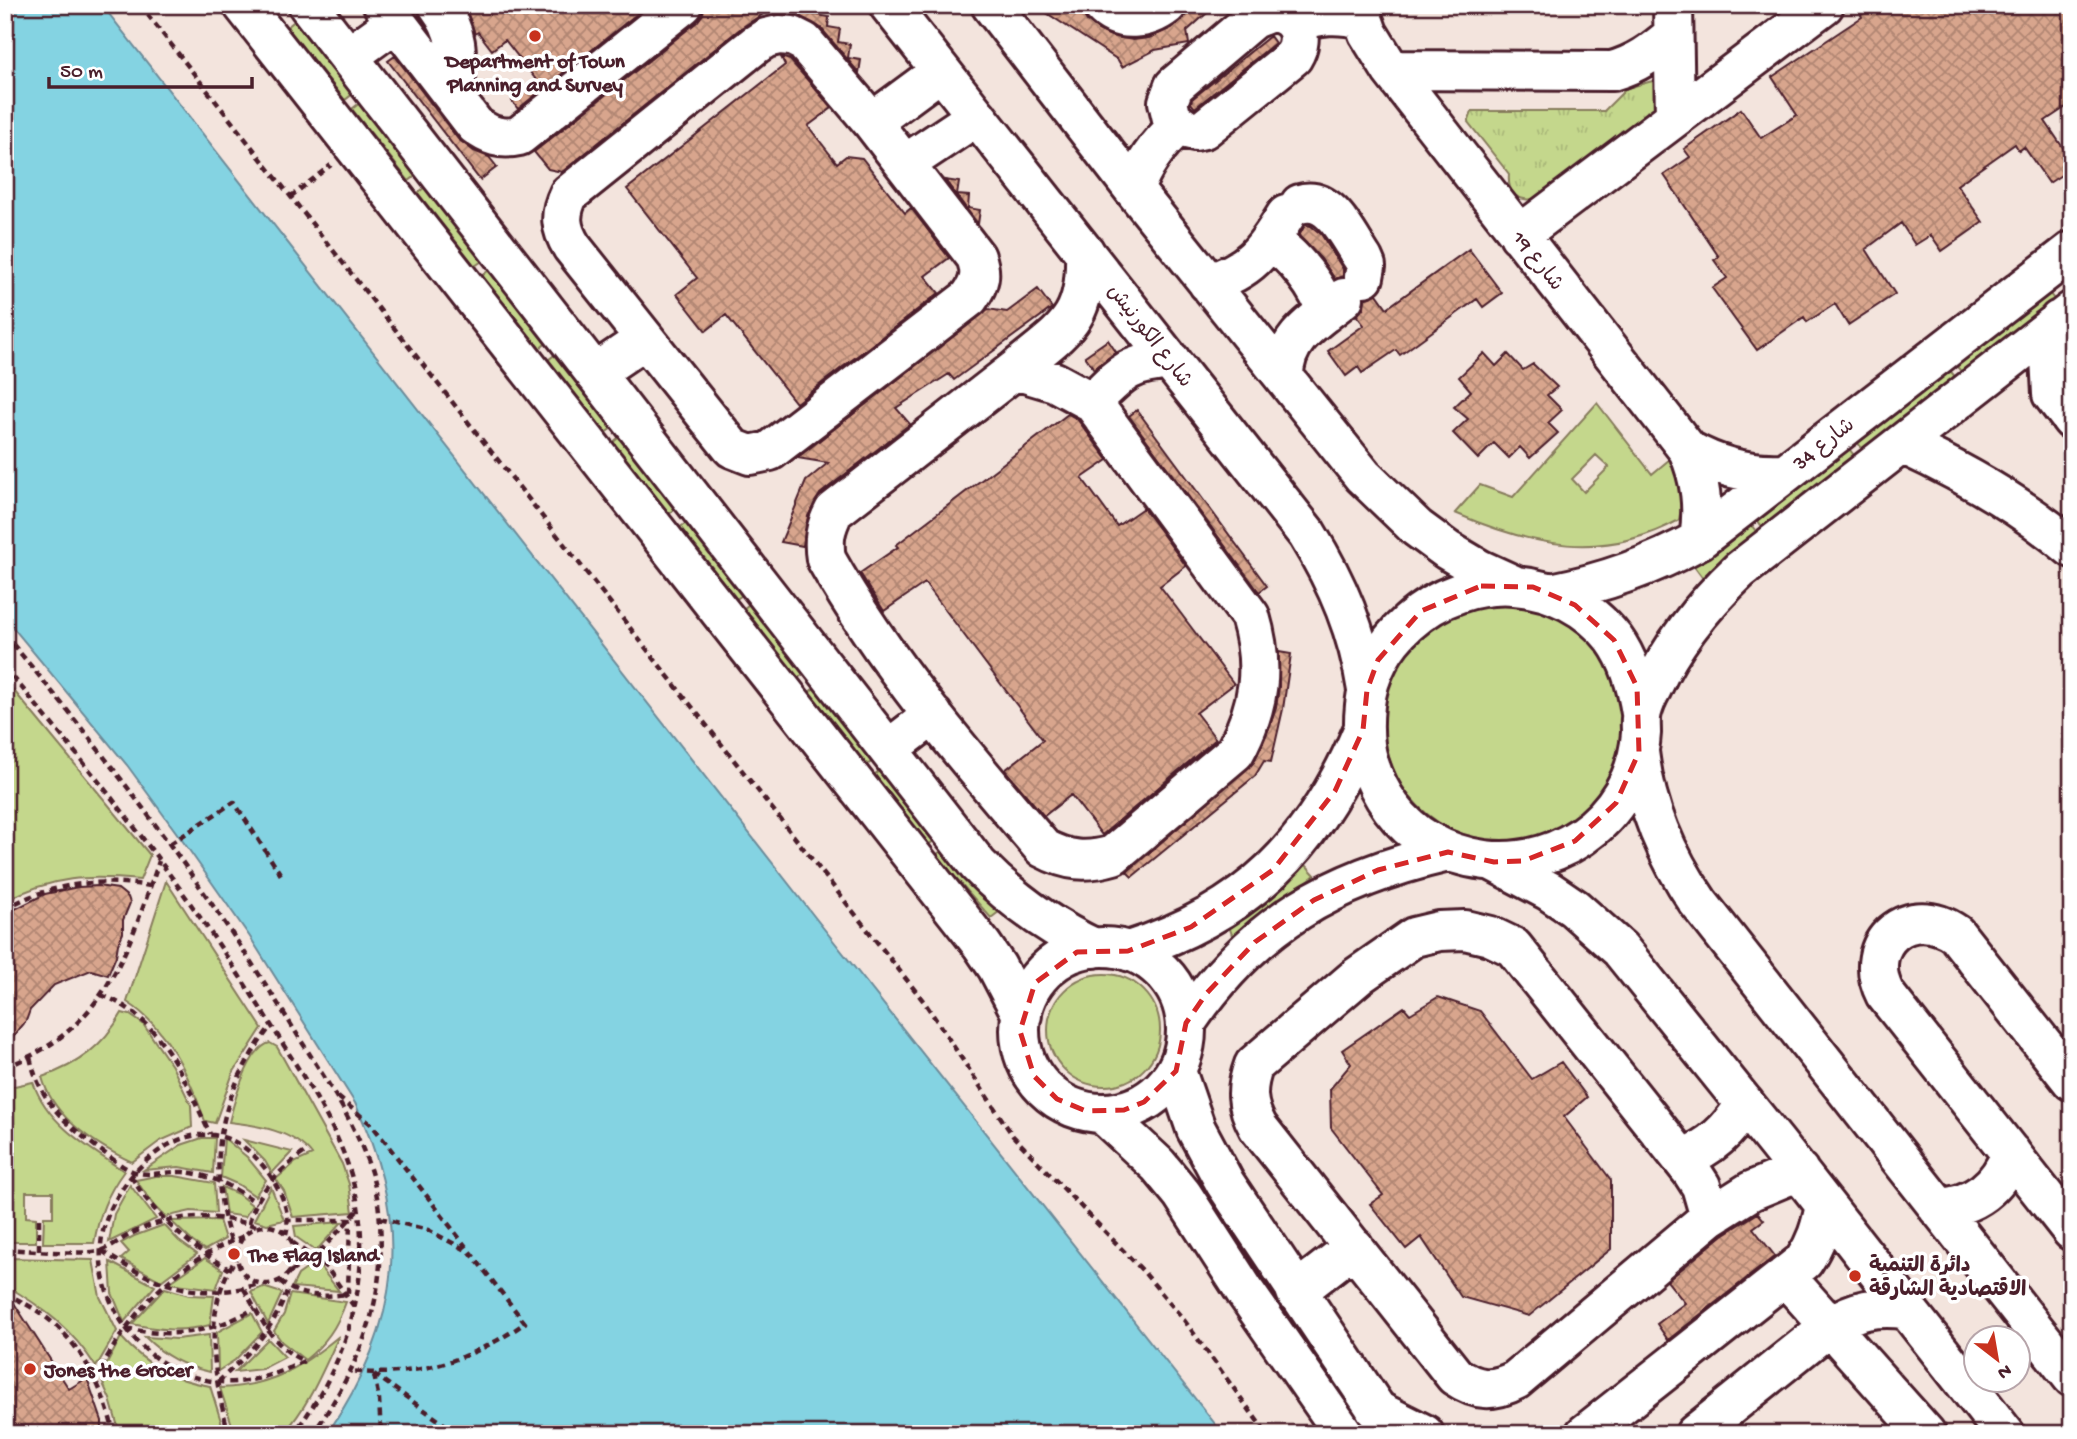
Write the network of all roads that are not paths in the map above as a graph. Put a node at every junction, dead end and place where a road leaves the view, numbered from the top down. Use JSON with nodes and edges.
{"nodes":[{"id":1,"x":243,"y":5,"type":"edge"},
{"id":2,"x":308,"y":5,"type":"edge"},
{"id":3,"x":438,"y":5,"type":"edge"},
{"id":4,"x":683,"y":5,"type":"edge"},
{"id":5,"x":889,"y":5,"type":"edge"},
{"id":6,"x":991,"y":5,"type":"edge"},
{"id":7,"x":1102,"y":5,"type":"edge"},
{"id":8,"x":1167,"y":5,"type":"edge"},
{"id":9,"x":1824,"y":5,"type":"edge"},
{"id":10,"x":1360,"y":12,"type":"edge"},
{"id":11,"x":389,"y":14,"type":"edge"},
{"id":12,"x":1673,"y":20,"type":"edge"},
{"id":13,"x":1294,"y":23,"type":"junction"},
{"id":14,"x":349,"y":56,"type":"junction"},
{"id":15,"x":1741,"y":67,"type":"junction"},
{"id":16,"x":1391,"y":70,"type":"junction"},
{"id":17,"x":941,"y":71,"type":"junction"},
{"id":18,"x":455,"y":98,"type":"junction"},
{"id":19,"x":977,"y":116,"type":"junction"},
{"id":20,"x":1675,"y":117,"type":"junction"},
{"id":21,"x":872,"y":122,"type":"junction"},
{"id":22,"x":1178,"y":125,"type":"junction"},
{"id":23,"x":905,"y":164,"type":"junction"},
{"id":24,"x":1134,"y":190,"type":"junction"},
{"id":25,"x":1286,"y":220,"type":"junction"},
{"id":26,"x":1519,"y":235,"type":"junction"},
{"id":27,"x":2072,"y":251,"type":"edge"},
{"id":28,"x":1085,"y":252,"type":"junction"},
{"id":29,"x":1208,"y":283,"type":"junction"},
{"id":30,"x":1344,"y":296,"type":"junction"},
{"id":31,"x":2065,"y":316,"type":"edge"},
{"id":32,"x":645,"y":339,"type":"junction"},
{"id":33,"x":1171,"y":361,"type":"junction"},
{"id":34,"x":1015,"y":370,"type":"junction"},
{"id":35,"x":595,"y":373,"type":"junction"},
{"id":36,"x":1284,"y":376,"type":"junction"},
{"id":37,"x":1976,"y":385,"type":"junction"},
{"id":38,"x":1092,"y":402,"type":"junction"},
{"id":39,"x":2066,"y":411,"type":"edge"},
{"id":40,"x":1902,"y":444,"type":"junction"},
{"id":41,"x":1688,"y":450,"type":"junction"},
{"id":42,"x":1784,"y":473,"type":"junction"},
{"id":43,"x":1699,"y":540,"type":"junction"},
{"id":44,"x":2072,"y":548,"type":"edge"},
{"id":45,"x":1514,"y":585,"type":"junction"},
{"id":46,"x":1551,"y":593,"type":"junction"},
{"id":47,"x":1367,"y":690,"type":"junction"},
{"id":48,"x":1641,"y":713,"type":"junction"},
{"id":49,"x":933,"y":715,"type":"junction"},
{"id":50,"x":1363,"y":730,"type":"junction"},
{"id":51,"x":889,"y":749,"type":"junction"},
{"id":52,"x":1639,"y":752,"type":"junction"},
{"id":53,"x":1448,"y":852,"type":"junction"},
{"id":54,"x":1494,"y":862,"type":"junction"},
{"id":55,"x":1111,"y":949,"type":"junction"},
{"id":56,"x":1022,"y":1015,"type":"junction"},
{"id":57,"x":1186,"y":1023,"type":"junction"},
{"id":58,"x":1175,"y":1070,"type":"junction"},
{"id":59,"x":2072,"y":1081,"type":"edge"},
{"id":60,"x":1745,"y":1104,"type":"junction"},
{"id":61,"x":1102,"y":1113,"type":"junction"},
{"id":62,"x":2011,"y":1153,"type":"junction"},
{"id":63,"x":1682,"y":1160,"type":"junction"},
{"id":64,"x":1799,"y":1171,"type":"junction"},
{"id":65,"x":1825,"y":1205,"type":"junction"},
{"id":66,"x":1938,"y":1208,"type":"junction"},
{"id":67,"x":1710,"y":1217,"type":"junction"},
{"id":68,"x":2072,"y":1231,"type":"edge"},
{"id":69,"x":1354,"y":1247,"type":"junction"},
{"id":70,"x":1785,"y":1276,"type":"junction"},
{"id":71,"x":1296,"y":1292,"type":"junction"},
{"id":72,"x":1905,"y":1309,"type":"junction"},
{"id":73,"x":1831,"y":1325,"type":"junction"},
{"id":74,"x":2072,"y":1377,"type":"edge"},
{"id":75,"x":1385,"y":1422,"type":"edge"},
{"id":76,"x":1344,"y":1434,"type":"edge"},
{"id":77,"x":1424,"y":1434,"type":"edge"},
{"id":78,"x":1585,"y":1434,"type":"edge"},
{"id":79,"x":1695,"y":1434,"type":"edge"},
{"id":80,"x":1926,"y":1434,"type":"edge"},
{"id":81,"x":2005,"y":1434,"type":"edge"}],
"edges":[{"from":1,"to":56,"type":"street"},
{"from":2,"to":14,"type":"street"},
{"from":3,"to":18,"type":"street"},
{"from":4,"to":18,"type":"street"},
{"from":5,"to":17,"type":"street","name":"شارع الكورنيش"},
{"from":6,"to":24,"type":"street"},
{"from":7,"to":8,"type":"street"},
{"from":9,"to":15,"type":"street"},
{"from":10,"to":13,"type":"street"},
{"from":10,"to":16,"type":"street","name":"شارع 19"},
{"from":11,"to":14,"type":"street"},
{"from":11,"to":18,"type":"street"},
{"from":12,"to":15,"type":"street"},
{"from":12,"to":16,"type":"street"},
{"from":12,"to":20,"type":"street"},
{"from":13,"to":22,"type":"street"},
{"from":13,"to":22,"type":"street"},
{"from":14,"to":35,"type":"street"},
{"from":15,"to":20,"type":"street"},
{"from":16,"to":26,"type":"street","name":"شارع 19"},
{"from":17,"to":19,"type":"street","name":"شارع الكورنيش"},
{"from":17,"to":21,"type":"street"},
{"from":19,"to":23,"type":"street"},
{"from":19,"to":28,"type":"street","name":"شارع الكورنيش"},
{"from":20,"to":26,"type":"street"},
{"from":21,"to":23,"type":"street"},
{"from":21,"to":32,"type":"street"},
{"from":22,"to":24,"type":"street"},
{"from":23,"to":32,"type":"street"},
{"from":24,"to":29,"type":"street"},
{"from":25,"to":29,"type":"street"},
{"from":25,"to":30,"type":"street"},
{"from":25,"to":30,"type":"street"},
{"from":26,"to":41,"type":"street","name":"شارع 19"},
{"from":27,"to":42,"type":"street","name":"شارع 34"},
{"from":28,"to":33,"type":"street","name":"شارع الكورنيش"},
{"from":28,"to":34,"type":"street"},
{"from":29,"to":36,"type":"street"},
{"from":30,"to":36,"type":"street"},
{"from":31,"to":37,"type":"street"},
{"from":31,"to":39,"type":"street"},
{"from":32,"to":35,"type":"street"},
{"from":33,"to":38,"type":"street"},
{"from":33,"to":47,"type":"street","name":"شارع الكورنيش"},
{"from":34,"to":38,"type":"street"},
{"from":34,"to":49,"type":"street"},
{"from":35,"to":51,"type":"street"},
{"from":36,"to":45,"type":"street"},
{"from":37,"to":39,"type":"street"},
{"from":37,"to":40,"type":"street"},
{"from":38,"to":49,"type":"street"},
{"from":40,"to":44,"type":"street"},
{"from":40,"to":48,"type":"street"},
{"from":41,"to":42,"type":"street","name":"شارع 19"},
{"from":41,"to":43,"type":"street","name":"شارع 19"},
{"from":42,"to":43,"type":"street","name":"شارع 34"},
{"from":43,"to":46,"type":"street","name":"شارع 34"},
{"from":45,"to":46,"type":"street"},
{"from":45,"to":47,"type":"street"},
{"from":46,"to":48,"type":"street"},
{"from":47,"to":50,"type":"street"},
{"from":48,"to":52,"type":"street"},
{"from":49,"to":51,"type":"street"},
{"from":50,"to":53,"type":"street"},
{"from":50,"to":55,"type":"street"},
{"from":51,"to":55,"type":"street"},
{"from":52,"to":54,"type":"street"},
{"from":52,"to":66,"type":"street"},
{"from":53,"to":54,"type":"street"},
{"from":53,"to":57,"type":"street"},
{"from":54,"to":60,"type":"street"},
{"from":55,"to":56,"type":"street"},
{"from":55,"to":57,"type":"street"},
{"from":56,"to":61,"type":"street"},
{"from":57,"to":58,"type":"street"},
{"from":58,"to":61,"type":"street"},
{"from":58,"to":71,"type":"street"},
{"from":59,"to":62,"type":"street"},
{"from":60,"to":63,"type":"street"},
{"from":60,"to":64,"type":"street"},
{"from":61,"to":76,"type":"street"},
{"from":62,"to":66,"type":"street"},
{"from":62,"to":68,"type":"street"},
{"from":63,"to":67,"type":"street"},
{"from":63,"to":69,"type":"street"},
{"from":64,"to":65,"type":"street"},
{"from":64,"to":67,"type":"street"},
{"from":65,"to":70,"type":"street"},
{"from":65,"to":72,"type":"street"},
{"from":66,"to":74,"type":"street"},
{"from":67,"to":69,"type":"street"},
{"from":69,"to":71,"type":"street"},
{"from":70,"to":73,"type":"street"},
{"from":70,"to":78,"type":"street"},
{"from":71,"to":75,"type":"street"},
{"from":72,"to":73,"type":"street"},
{"from":72,"to":81,"type":"street"},
{"from":73,"to":79,"type":"street"},
{"from":73,"to":80,"type":"street"},
{"from":75,"to":77,"type":"street"}]}
